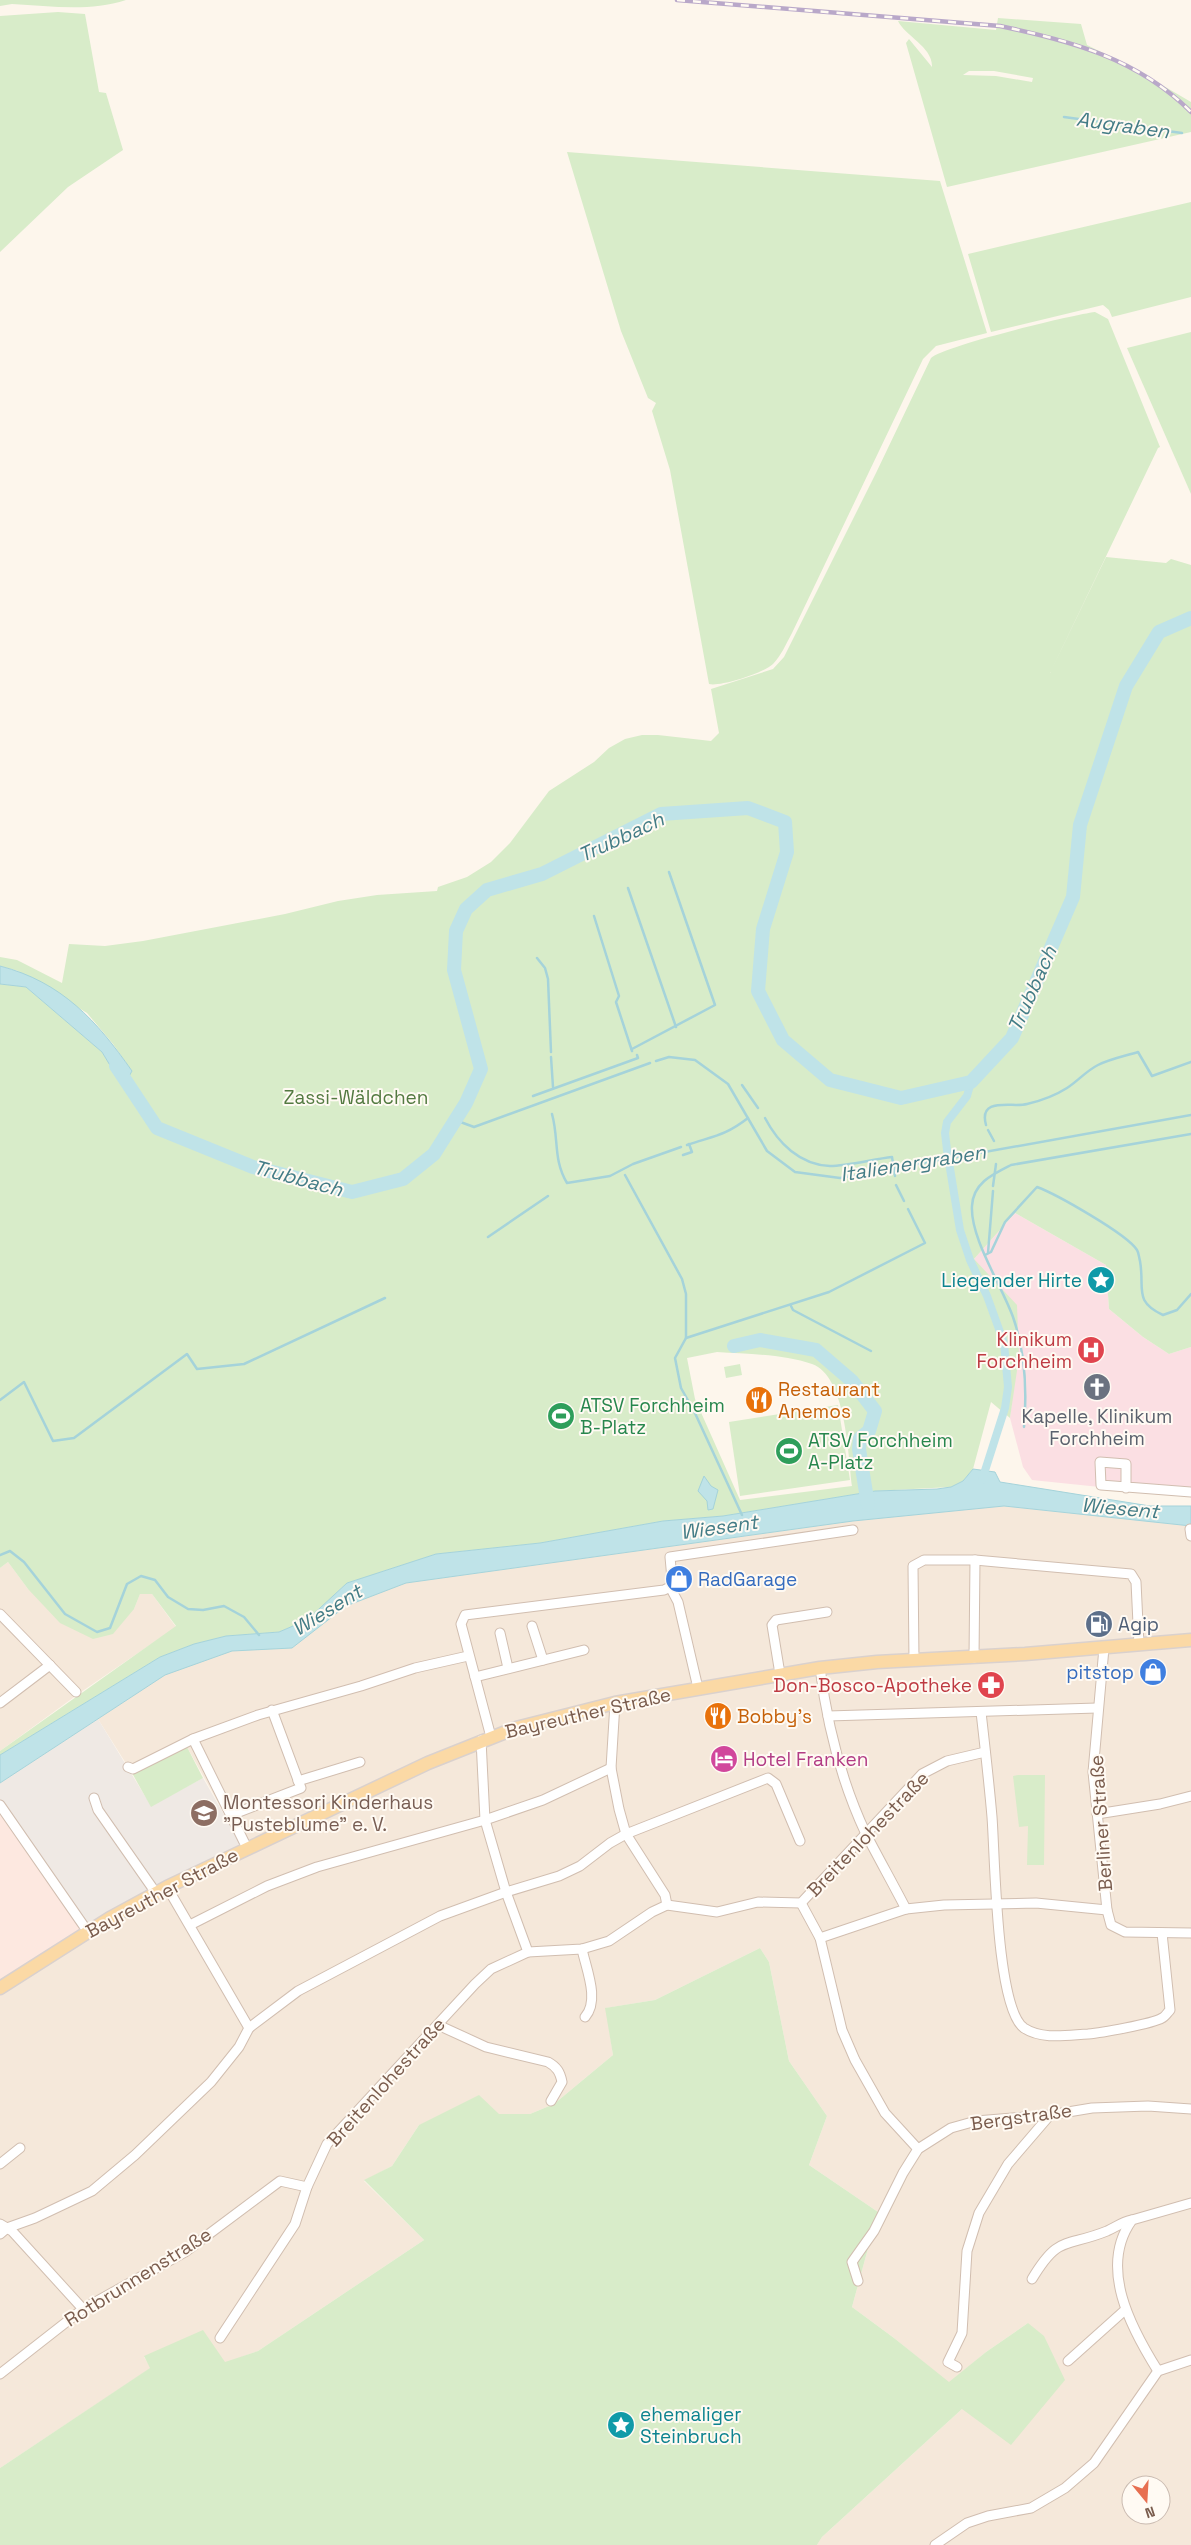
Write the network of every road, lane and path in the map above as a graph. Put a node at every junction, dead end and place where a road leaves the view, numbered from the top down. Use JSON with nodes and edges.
{"nodes":[{"id":1,"x":1126,"y":1488,"type":"dead end"},
{"id":2,"x":1191,"y":1492,"type":"edge"},
{"id":3,"x":1190,"y":1529,"type":"edge"},
{"id":4,"x":853,"y":1530,"type":"dead end"},
{"id":5,"x":1191,"y":1536,"type":"edge"},
{"id":6,"x":975,"y":1560,"type":"junction"},
{"id":7,"x":670,"y":1587,"type":"junction"},
{"id":8,"x":827,"y":1612,"type":"dead end"},
{"id":9,"x":0,"y":1614,"type":"edge"},
{"id":10,"x":532,"y":1626,"type":"dead end"},
{"id":11,"x":500,"y":1633,"type":"dead end"},
{"id":12,"x":1191,"y":1640,"type":"edge"},
{"id":13,"x":1139,"y":1645,"type":"junction"},
{"id":14,"x":1104,"y":1648,"type":"junction"},
{"id":15,"x":584,"y":1650,"type":"dead end"},
{"id":16,"x":468,"y":1656,"type":"junction"},
{"id":17,"x":974,"y":1658,"type":"junction"},
{"id":18,"x":543,"y":1660,"type":"junction"},
{"id":19,"x":914,"y":1661,"type":"junction"},
{"id":20,"x":50,"y":1665,"type":"junction"},
{"id":21,"x":508,"y":1668,"type":"junction"},
{"id":22,"x":820,"y":1668,"type":"junction"},
{"id":23,"x":780,"y":1674,"type":"junction"},
{"id":24,"x":475,"y":1677,"type":"junction"},
{"id":25,"x":698,"y":1688,"type":"junction"},
{"id":26,"x":76,"y":1692,"type":"dead end"},
{"id":27,"x":0,"y":1703,"type":"edge"},
{"id":28,"x":615,"y":1703,"type":"junction"},
{"id":29,"x":1097,"y":1708,"type":"junction"},
{"id":30,"x":272,"y":1710,"type":"junction"},
{"id":31,"x":981,"y":1712,"type":"junction"},
{"id":32,"x":828,"y":1716,"type":"junction"},
{"id":33,"x":486,"y":1738,"type":"junction"},
{"id":34,"x":193,"y":1739,"type":"junction"},
{"id":35,"x":985,"y":1752,"type":"junction"},
{"id":36,"x":360,"y":1762,"type":"dead end"},
{"id":37,"x":128,"y":1767,"type":"dead end"},
{"id":38,"x":610,"y":1768,"type":"junction"},
{"id":39,"x":298,"y":1781,"type":"junction"},
{"id":40,"x":1191,"y":1796,"type":"edge"},
{"id":41,"x":94,"y":1798,"type":"dead end"},
{"id":42,"x":0,"y":1805,"type":"edge"},
{"id":43,"x":1097,"y":1814,"type":"junction"},
{"id":44,"x":231,"y":1815,"type":"junction"},
{"id":45,"x":485,"y":1820,"type":"junction"},
{"id":46,"x":866,"y":1833,"type":"junction"},
{"id":47,"x":626,"y":1834,"type":"junction"},
{"id":48,"x":800,"y":1841,"type":"dead end"},
{"id":49,"x":247,"y":1848,"type":"junction"},
{"id":50,"x":162,"y":1890,"type":"junction"},
{"id":51,"x":506,"y":1892,"type":"junction"},
{"id":52,"x":998,"y":1902,"type":"junction"},
{"id":53,"x":800,"y":1903,"type":"junction"},
{"id":54,"x":667,"y":1905,"type":"junction"},
{"id":55,"x":906,"y":1908,"type":"junction"},
{"id":56,"x":1107,"y":1910,"type":"junction"},
{"id":57,"x":190,"y":1925,"type":"junction"},
{"id":58,"x":88,"y":1932,"type":"junction"},
{"id":59,"x":1162,"y":1933,"type":"junction"},
{"id":60,"x":1191,"y":1933,"type":"edge"},
{"id":61,"x":820,"y":1938,"type":"junction"},
{"id":62,"x":582,"y":1949,"type":"junction"},
{"id":63,"x":528,"y":1952,"type":"junction"},
{"id":64,"x":0,"y":1988,"type":"edge"},
{"id":65,"x":585,"y":2017,"type":"dead end"},
{"id":66,"x":438,"y":2025,"type":"junction"},
{"id":67,"x":248,"y":2028,"type":"junction"},
{"id":68,"x":551,"y":2101,"type":"dead end"},
{"id":69,"x":1191,"y":2109,"type":"edge"},
{"id":70,"x":1050,"y":2115,"type":"junction"},
{"id":71,"x":20,"y":2148,"type":"dead end"},
{"id":72,"x":918,"y":2149,"type":"junction"},
{"id":73,"x":0,"y":2164,"type":"edge"},
{"id":74,"x":307,"y":2187,"type":"junction"},
{"id":75,"x":1191,"y":2203,"type":"edge"},
{"id":76,"x":1132,"y":2220,"type":"junction"},
{"id":77,"x":2,"y":2229,"type":"edge"},
{"id":78,"x":1108,"y":2230,"type":"junction"},
{"id":79,"x":1120,"y":2239,"type":"junction"},
{"id":80,"x":1032,"y":2279,"type":"dead end"},
{"id":81,"x":858,"y":2281,"type":"dead end"},
{"id":82,"x":83,"y":2309,"type":"junction"},
{"id":83,"x":1125,"y":2310,"type":"junction"},
{"id":84,"x":220,"y":2338,"type":"dead end"},
{"id":85,"x":1191,"y":2360,"type":"edge"},
{"id":86,"x":1068,"y":2361,"type":"dead end"},
{"id":87,"x":957,"y":2367,"type":"dead end"},
{"id":88,"x":1158,"y":2371,"type":"junction"},
{"id":89,"x":0,"y":2374,"type":"edge"},
{"id":90,"x":935,"y":2545,"type":"edge"}],
"edges":[{"from":1,"to":2,"type":"street"},
{"from":3,"to":5,"type":"street"},
{"from":4,"to":7,"type":"street"},
{"from":6,"to":13,"type":"street"},
{"from":6,"to":17,"type":"street"},
{"from":6,"to":19,"type":"street"},
{"from":7,"to":16,"type":"street"},
{"from":7,"to":25,"type":"street","name":"Bayreuther Straße"},
{"from":8,"to":23,"type":"street"},
{"from":9,"to":20,"type":"street"},
{"from":10,"to":18,"type":"street"},
{"from":11,"to":21,"type":"street"},
{"from":12,"to":13,"type":"main road","name":"Bayreuther Straße"},
{"from":13,"to":14,"type":"main road","name":"Bayreuther Straße"},
{"from":14,"to":17,"type":"main road","name":"Bayreuther Straße"},
{"from":14,"to":29,"type":"street","name":"Berliner Straße"},
{"from":15,"to":18,"type":"street"},
{"from":16,"to":24,"type":"street"},
{"from":16,"to":30,"type":"street"},
{"from":17,"to":19,"type":"main road","name":"Bayreuther Straße"},
{"from":18,"to":21,"type":"street"},
{"from":19,"to":22,"type":"main road","name":"Bayreuther Straße"},
{"from":20,"to":26,"type":"street"},
{"from":20,"to":27,"type":"street"},
{"from":21,"to":24,"type":"street"},
{"from":22,"to":23,"type":"main road","name":"Bayreuther Straße"},
{"from":22,"to":32,"type":"street"},
{"from":23,"to":25,"type":"main road","name":"Bayreuther Straße"},
{"from":24,"to":33,"type":"street"},
{"from":25,"to":28,"type":"main road","name":"Bayreuther Straße"},
{"from":28,"to":33,"type":"main road","name":"Bayreuther Straße"},
{"from":28,"to":38,"type":"street"},
{"from":29,"to":31,"type":"street"},
{"from":29,"to":43,"type":"street","name":"Berliner Straße"},
{"from":30,"to":34,"type":"street"},
{"from":30,"to":39,"type":"street"},
{"from":31,"to":32,"type":"street"},
{"from":31,"to":35,"type":"street"},
{"from":32,"to":46,"type":"street"},
{"from":33,"to":45,"type":"street"},
{"from":33,"to":49,"type":"main road","name":"Bayreuther Straße"},
{"from":34,"to":37,"type":"street"},
{"from":34,"to":44,"type":"street"},
{"from":35,"to":46,"type":"street","name":"Breitenlohestraße"},
{"from":35,"to":52,"type":"street"},
{"from":36,"to":39,"type":"street"},
{"from":38,"to":45,"type":"street"},
{"from":38,"to":47,"type":"street"},
{"from":39,"to":44,"type":"street"},
{"from":40,"to":43,"type":"street"},
{"from":41,"to":50,"type":"street"},
{"from":42,"to":58,"type":"street"},
{"from":43,"to":56,"type":"street","name":"Berliner Straße"},
{"from":44,"to":49,"type":"street"},
{"from":45,"to":51,"type":"street"},
{"from":45,"to":57,"type":"street"},
{"from":46,"to":53,"type":"street","name":"Breitenlohestraße"},
{"from":46,"to":55,"type":"street"},
{"from":47,"to":48,"type":"street"},
{"from":47,"to":51,"type":"street"},
{"from":47,"to":54,"type":"street"},
{"from":49,"to":50,"type":"main road","name":"Bayreuther Straße"},
{"from":50,"to":57,"type":"street"},
{"from":50,"to":58,"type":"main road","name":"Bayreuther Straße"},
{"from":51,"to":63,"type":"street"},
{"from":51,"to":67,"type":"street"},
{"from":52,"to":55,"type":"street"},
{"from":52,"to":56,"type":"street"},
{"from":52,"to":59,"type":"street"},
{"from":53,"to":54,"type":"street","name":"Breitenlohestraße"},
{"from":53,"to":61,"type":"street"},
{"from":54,"to":62,"type":"street","name":"Breitenlohestraße"},
{"from":55,"to":61,"type":"street"},
{"from":56,"to":59,"type":"street"},
{"from":57,"to":67,"type":"street"},
{"from":58,"to":64,"type":"main road","name":"Bayreuther Straße"},
{"from":59,"to":60,"type":"street"},
{"from":61,"to":72,"type":"street"},
{"from":62,"to":63,"type":"street","name":"Breitenlohestraße"},
{"from":62,"to":65,"type":"street"},
{"from":63,"to":66,"type":"street","name":"Breitenlohestraße"},
{"from":66,"to":68,"type":"street"},
{"from":66,"to":74,"type":"street","name":"Breitenlohestraße"},
{"from":67,"to":77,"type":"street"},
{"from":69,"to":70,"type":"street","name":"Bergstraße"},
{"from":70,"to":72,"type":"street","name":"Bergstraße"},
{"from":70,"to":87,"type":"street"},
{"from":71,"to":73,"type":"street"},
{"from":72,"to":81,"type":"street","name":"Bergstraße"},
{"from":74,"to":82,"type":"street","name":"Rotbrunnenstraße"},
{"from":74,"to":84,"type":"street","name":"Breitenlohestraße"},
{"from":75,"to":76,"type":"street"},
{"from":76,"to":78,"type":"street"},
{"from":76,"to":79,"type":"street"},
{"from":77,"to":82,"type":"street"},
{"from":78,"to":79,"type":"street"},
{"from":78,"to":80,"type":"street"},
{"from":79,"to":83,"type":"street"},
{"from":82,"to":89,"type":"street","name":"Rotbrunnenstraße"},
{"from":83,"to":86,"type":"street"},
{"from":83,"to":88,"type":"street"},
{"from":85,"to":88,"type":"street"},
{"from":88,"to":90,"type":"street"}]}
